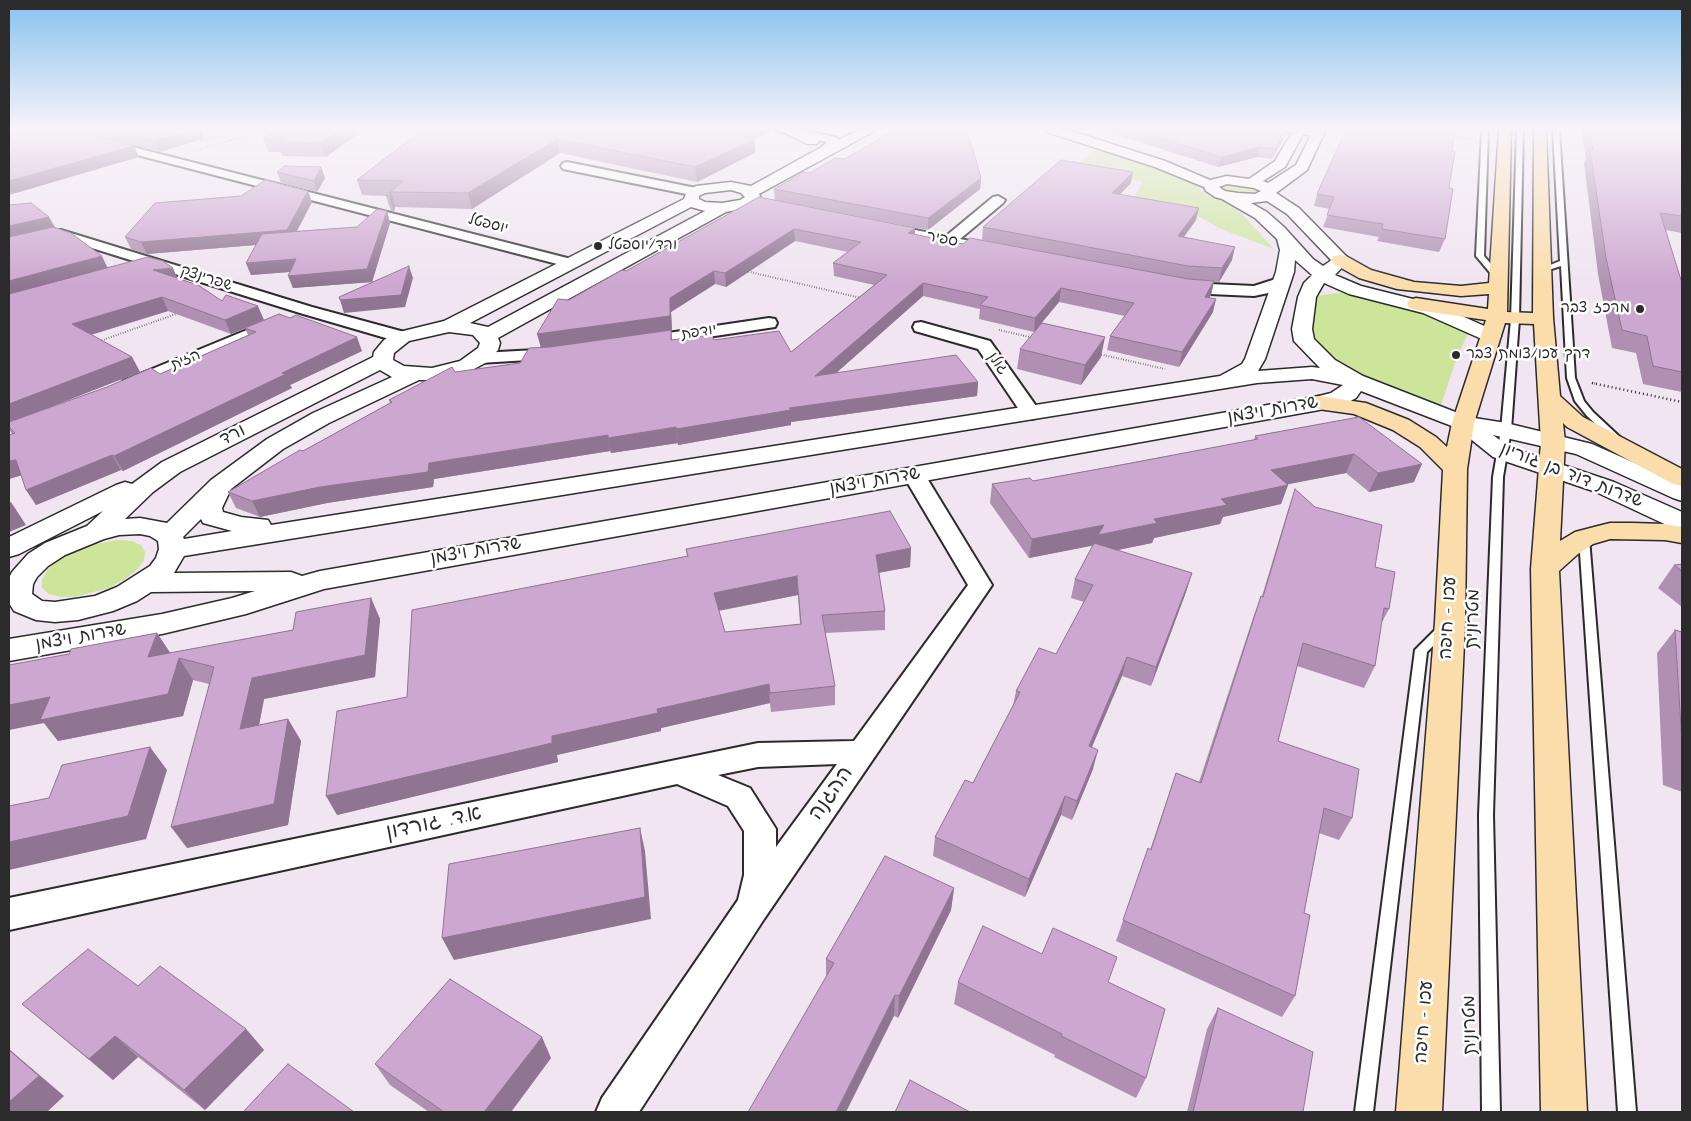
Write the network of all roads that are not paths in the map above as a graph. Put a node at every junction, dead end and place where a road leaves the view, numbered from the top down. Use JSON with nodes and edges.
{"nodes":[{"id":1,"x":252,"y":181,"type":"edge"},
{"id":2,"x":631,"y":181,"type":"edge"},
{"id":3,"x":731,"y":181,"type":"edge"},
{"id":4,"x":776,"y":181,"type":"edge"},
{"id":5,"x":1202,"y":181,"type":"edge"},
{"id":6,"x":1218,"y":181,"type":"edge"},
{"id":7,"x":1246,"y":181,"type":"edge"},
{"id":8,"x":1283,"y":181,"type":"edge"},
{"id":9,"x":1483,"y":181,"type":"edge"},
{"id":10,"x":1499,"y":181,"type":"edge"},
{"id":11,"x":1515,"y":181,"type":"edge"},
{"id":12,"x":1541,"y":181,"type":"edge"},
{"id":13,"x":1559,"y":181,"type":"edge"},
{"id":14,"x":1251,"y":182,"type":"joint"},
{"id":15,"x":1211,"y":185,"type":"junction"},
{"id":16,"x":722,"y":186,"type":"junction"},
{"id":17,"x":1268,"y":192,"type":"junction"},
{"id":18,"x":693,"y":196,"type":"junction"},
{"id":19,"x":751,"y":197,"type":"junction"},
{"id":20,"x":1228,"y":197,"type":"junction"},
{"id":21,"x":998,"y":200,"type":"dead end"},
{"id":22,"x":769,"y":205,"type":"edge"},
{"id":23,"x":722,"y":208,"type":"junction"},
{"id":24,"x":1482,"y":209,"type":"junction"},
{"id":25,"x":1495,"y":216,"type":"junction"},
{"id":26,"x":872,"y":226,"type":"edge"},
{"id":27,"x":1285,"y":239,"type":"junction"},
{"id":28,"x":948,"y":241,"type":"junction"},
{"id":29,"x":9,"y":247,"type":"edge"},
{"id":30,"x":1014,"y":253,"type":"edge"},
{"id":31,"x":1340,"y":260,"type":"junction"},
{"id":32,"x":157,"y":262,"type":"junction"},
{"id":33,"x":1564,"y":262,"type":"junction"},
{"id":34,"x":570,"y":263,"type":"junction"},
{"id":35,"x":129,"y":270,"type":"edge"},
{"id":36,"x":1542,"y":270,"type":"junction"},
{"id":37,"x":1322,"y":275,"type":"junction"},
{"id":38,"x":1166,"y":282,"type":"edge"},
{"id":39,"x":1282,"y":282,"type":"junction"},
{"id":40,"x":1499,"y":283,"type":"junction"},
{"id":41,"x":1355,"y":290,"type":"junction"},
{"id":42,"x":1307,"y":297,"type":"junction"},
{"id":43,"x":1416,"y":304,"type":"joint"},
{"id":44,"x":306,"y":310,"type":"junction"},
{"id":45,"x":1543,"y":318,"type":"junction"},
{"id":46,"x":769,"y":323,"type":"dead end"},
{"id":47,"x":1501,"y":324,"type":"junction"},
{"id":48,"x":449,"y":326,"type":"junction"},
{"id":49,"x":921,"y":327,"type":"dead end"},
{"id":50,"x":487,"y":336,"type":"junction"},
{"id":51,"x":402,"y":337,"type":"junction"},
{"id":52,"x":629,"y":344,"type":"edge"},
{"id":53,"x":572,"y":351,"type":"edge"},
{"id":54,"x":480,"y":358,"type":"junction"},
{"id":55,"x":383,"y":360,"type":"junction"},
{"id":56,"x":415,"y":374,"type":"junction"},
{"id":57,"x":1355,"y":380,"type":"junction"},
{"id":58,"x":1222,"y":383,"type":"junction"},
{"id":59,"x":116,"y":391,"type":"edge"},
{"id":60,"x":1549,"y":396,"type":"junction"},
{"id":61,"x":1128,"y":398,"type":"junction"},
{"id":62,"x":1319,"y":403,"type":"junction"},
{"id":63,"x":1031,"y":413,"type":"junction"},
{"id":64,"x":1463,"y":423,"type":"junction"},
{"id":65,"x":942,"y":428,"type":"junction"},
{"id":66,"x":1164,"y":431,"type":"junction"},
{"id":67,"x":1504,"y":441,"type":"junction"},
{"id":68,"x":1552,"y":455,"type":"junction"},
{"id":69,"x":1640,"y":455,"type":"junction"},
{"id":70,"x":171,"y":467,"type":"junction"},
{"id":71,"x":1455,"y":469,"type":"junction"},
{"id":72,"x":914,"y":474,"type":"junction"},
{"id":73,"x":1682,"y":479,"type":"edge"},
{"id":74,"x":220,"y":485,"type":"junction"},
{"id":75,"x":1682,"y":493,"type":"edge"},
{"id":76,"x":1682,"y":522,"type":"edge"},
{"id":77,"x":313,"y":527,"type":"junction"},
{"id":78,"x":96,"y":532,"type":"junction"},
{"id":79,"x":1682,"y":535,"type":"edge"},
{"id":80,"x":1584,"y":538,"type":"junction"},
{"id":81,"x":171,"y":543,"type":"junction"},
{"id":82,"x":9,"y":548,"type":"edge"},
{"id":83,"x":1544,"y":569,"type":"junction"},
{"id":84,"x":17,"y":574,"type":"edge"},
{"id":85,"x":320,"y":580,"type":"junction"},
{"id":86,"x":145,"y":583,"type":"junction"},
{"id":87,"x":16,"y":606,"type":"edge"},
{"id":88,"x":1450,"y":622,"type":"junction"},
{"id":89,"x":9,"y":650,"type":"edge"},
{"id":90,"x":861,"y":752,"type":"junction"},
{"id":91,"x":678,"y":772,"type":"junction"},
{"id":92,"x":752,"y":908,"type":"junction"},
{"id":93,"x":9,"y":914,"type":"edge"},
{"id":94,"x":616,"y":1112,"type":"edge"},
{"id":95,"x":1364,"y":1112,"type":"edge"},
{"id":96,"x":1419,"y":1112,"type":"edge"},
{"id":97,"x":1491,"y":1112,"type":"edge"},
{"id":98,"x":1564,"y":1112,"type":"edge"},
{"id":99,"x":1628,"y":1112,"type":"edge"}],
"edges":[{"from":1,"to":34,"type":"street","name":"יוספטל"},
{"from":2,"to":18,"type":"street"},
{"from":3,"to":16,"type":"street"},
{"from":4,"to":19,"type":"street"},
{"from":5,"to":15,"type":"street"},
{"from":6,"to":15,"type":"street"},
{"from":7,"to":14,"type":"street"},
{"from":8,"to":17,"type":"street"},
{"from":9,"to":24,"type":"lane"},
{"from":10,"to":25,"type":"highway","name":"עכו - חיפה"},
{"from":11,"to":47,"type":"lane","name":"מטרונית"},
{"from":12,"to":36,"type":"highway"},
{"from":13,"to":33,"type":"lane"},
{"from":14,"to":17,"type":"street"},
{"from":15,"to":20,"type":"street"},
{"from":16,"to":18,"type":"street"},
{"from":16,"to":19,"type":"street"},
{"from":17,"to":20,"type":"street"},
{"from":17,"to":31,"type":"street"},
{"from":18,"to":23,"type":"street"},
{"from":18,"to":34,"type":"street"},
{"from":19,"to":22,"type":"street"},
{"from":19,"to":23,"type":"street"},
{"from":20,"to":27,"type":"street"},
{"from":21,"to":28,"type":"street"},
{"from":23,"to":50,"type":"street"},
{"from":24,"to":25,"type":"lane"},
{"from":24,"to":40,"type":"lane"},
{"from":25,"to":40,"type":"highway","name":"עכו - חיפה"},
{"from":26,"to":28,"type":"street","name":"ספיר"},
{"from":27,"to":37,"type":"street"},
{"from":27,"to":39,"type":"street"},
{"from":28,"to":30,"type":"street","name":"ספיר"},
{"from":29,"to":32,"type":"street","name":"שפרינצק"},
{"from":31,"to":37,"type":"street","name":"שדרות דוד בן גוריון"},
{"from":31,"to":40,"type":"highway"},
{"from":32,"to":35,"type":"street"},
{"from":32,"to":44,"type":"street","name":"שפרינצק"},
{"from":33,"to":36,"type":"lane"},
{"from":33,"to":69,"type":"lane"},
{"from":34,"to":48,"type":"street"},
{"from":36,"to":45,"type":"highway"},
{"from":37,"to":41,"type":"street"},
{"from":37,"to":42,"type":"street","name":"שדרות דוד בן גוריון"},
{"from":38,"to":39,"type":"street"},
{"from":39,"to":58,"type":"street"},
{"from":40,"to":47,"type":"highway","name":"עכו - חיפה"},
{"from":41,"to":42,"type":"street"},
{"from":41,"to":43,"type":"street"},
{"from":42,"to":57,"type":"street","name":"שדרות דוד בן גוריון"},
{"from":43,"to":47,"type":"highway"},
{"from":44,"to":51,"type":"street","name":"שפרינצק"},
{"from":44,"to":59,"type":"street","name":"הזית"},
{"from":45,"to":47,"type":"highway"},
{"from":45,"to":60,"type":"highway"},
{"from":46,"to":52,"type":"street","name":"יודפת"},
{"from":47,"to":64,"type":"highway","name":"עכו - חיפה"},
{"from":47,"to":67,"type":"lane","name":"מטרונית"},
{"from":48,"to":50,"type":"street"},
{"from":48,"to":51,"type":"street"},
{"from":49,"to":63,"type":"street","name":"גולן"},
{"from":50,"to":54,"type":"street"},
{"from":51,"to":55,"type":"street"},
{"from":53,"to":54,"type":"street"},
{"from":54,"to":56,"type":"street"},
{"from":55,"to":56,"type":"street"},
{"from":55,"to":70,"type":"street","name":"ורד"},
{"from":56,"to":74,"type":"street","name":"ורד"},
{"from":57,"to":58,"type":"street","name":"שדרות ויצמן"},
{"from":57,"to":62,"type":"street","name":"שדרות ויצמן"},
{"from":57,"to":64,"type":"street","name":"שדרות דוד בן גוריון"},
{"from":58,"to":61,"type":"street","name":"שדרות ויצמן"},
{"from":60,"to":68,"type":"highway"},
{"from":60,"to":69,"type":"highway"},
{"from":61,"to":63,"type":"street","name":"שדרות ויצמן"},
{"from":61,"to":66,"type":"street"},
{"from":62,"to":66,"type":"street","name":"שדרות ויצמן"},
{"from":62,"to":71,"type":"highway"},
{"from":63,"to":65,"type":"street","name":"שדרות ויצמן"},
{"from":64,"to":67,"type":"street","name":"שדרות דוד בן גוריון"},
{"from":64,"to":71,"type":"highway","name":"עכו - חיפה"},
{"from":65,"to":72,"type":"street"},
{"from":65,"to":77,"type":"street","name":"שדרות ויצמן"},
{"from":66,"to":72,"type":"street","name":"שדרות ויצמן"},
{"from":67,"to":68,"type":"street","name":"שדרות דוד בן גוריון"},
{"from":67,"to":97,"type":"lane","name":"מטרונית"},
{"from":68,"to":75,"type":"street","name":"שדרות דוד בן גוריון"},
{"from":68,"to":76,"type":"street","name":"שדרות דוד בן גוריון"},
{"from":68,"to":83,"type":"highway"},
{"from":69,"to":73,"type":"highway"},
{"from":70,"to":78,"type":"street","name":"ורד"},
{"from":70,"to":82,"type":"street"},
{"from":71,"to":88,"type":"highway","name":"עכו - חיפה"},
{"from":72,"to":85,"type":"street","name":"שדרות ויצמן"},
{"from":72,"to":90,"type":"street","name":"ההגנה"},
{"from":74,"to":77,"type":"street"},
{"from":74,"to":81,"type":"street","name":"ורד"},
{"from":77,"to":81,"type":"street","name":"שדרות ויצמן"},
{"from":78,"to":81,"type":"street"},
{"from":78,"to":84,"type":"street"},
{"from":79,"to":80,"type":"highway"},
{"from":80,"to":83,"type":"highway"},
{"from":80,"to":99,"type":"lane"},
{"from":81,"to":86,"type":"street","name":"ורד"},
{"from":83,"to":98,"type":"highway"},
{"from":84,"to":87,"type":"street"},
{"from":85,"to":86,"type":"street"},
{"from":85,"to":89,"type":"street","name":"שדרות ויצמן"},
{"from":86,"to":87,"type":"street"},
{"from":88,"to":95,"type":"lane"},
{"from":88,"to":96,"type":"highway","name":"עכו - חיפה"},
{"from":90,"to":91,"type":"street","name":"א.ד. גורדון"},
{"from":90,"to":92,"type":"street","name":"ההגנה"},
{"from":91,"to":92,"type":"street"},
{"from":91,"to":93,"type":"street","name":"א.ד. גורדון"},
{"from":92,"to":94,"type":"street","name":"ההגנה"}]}
